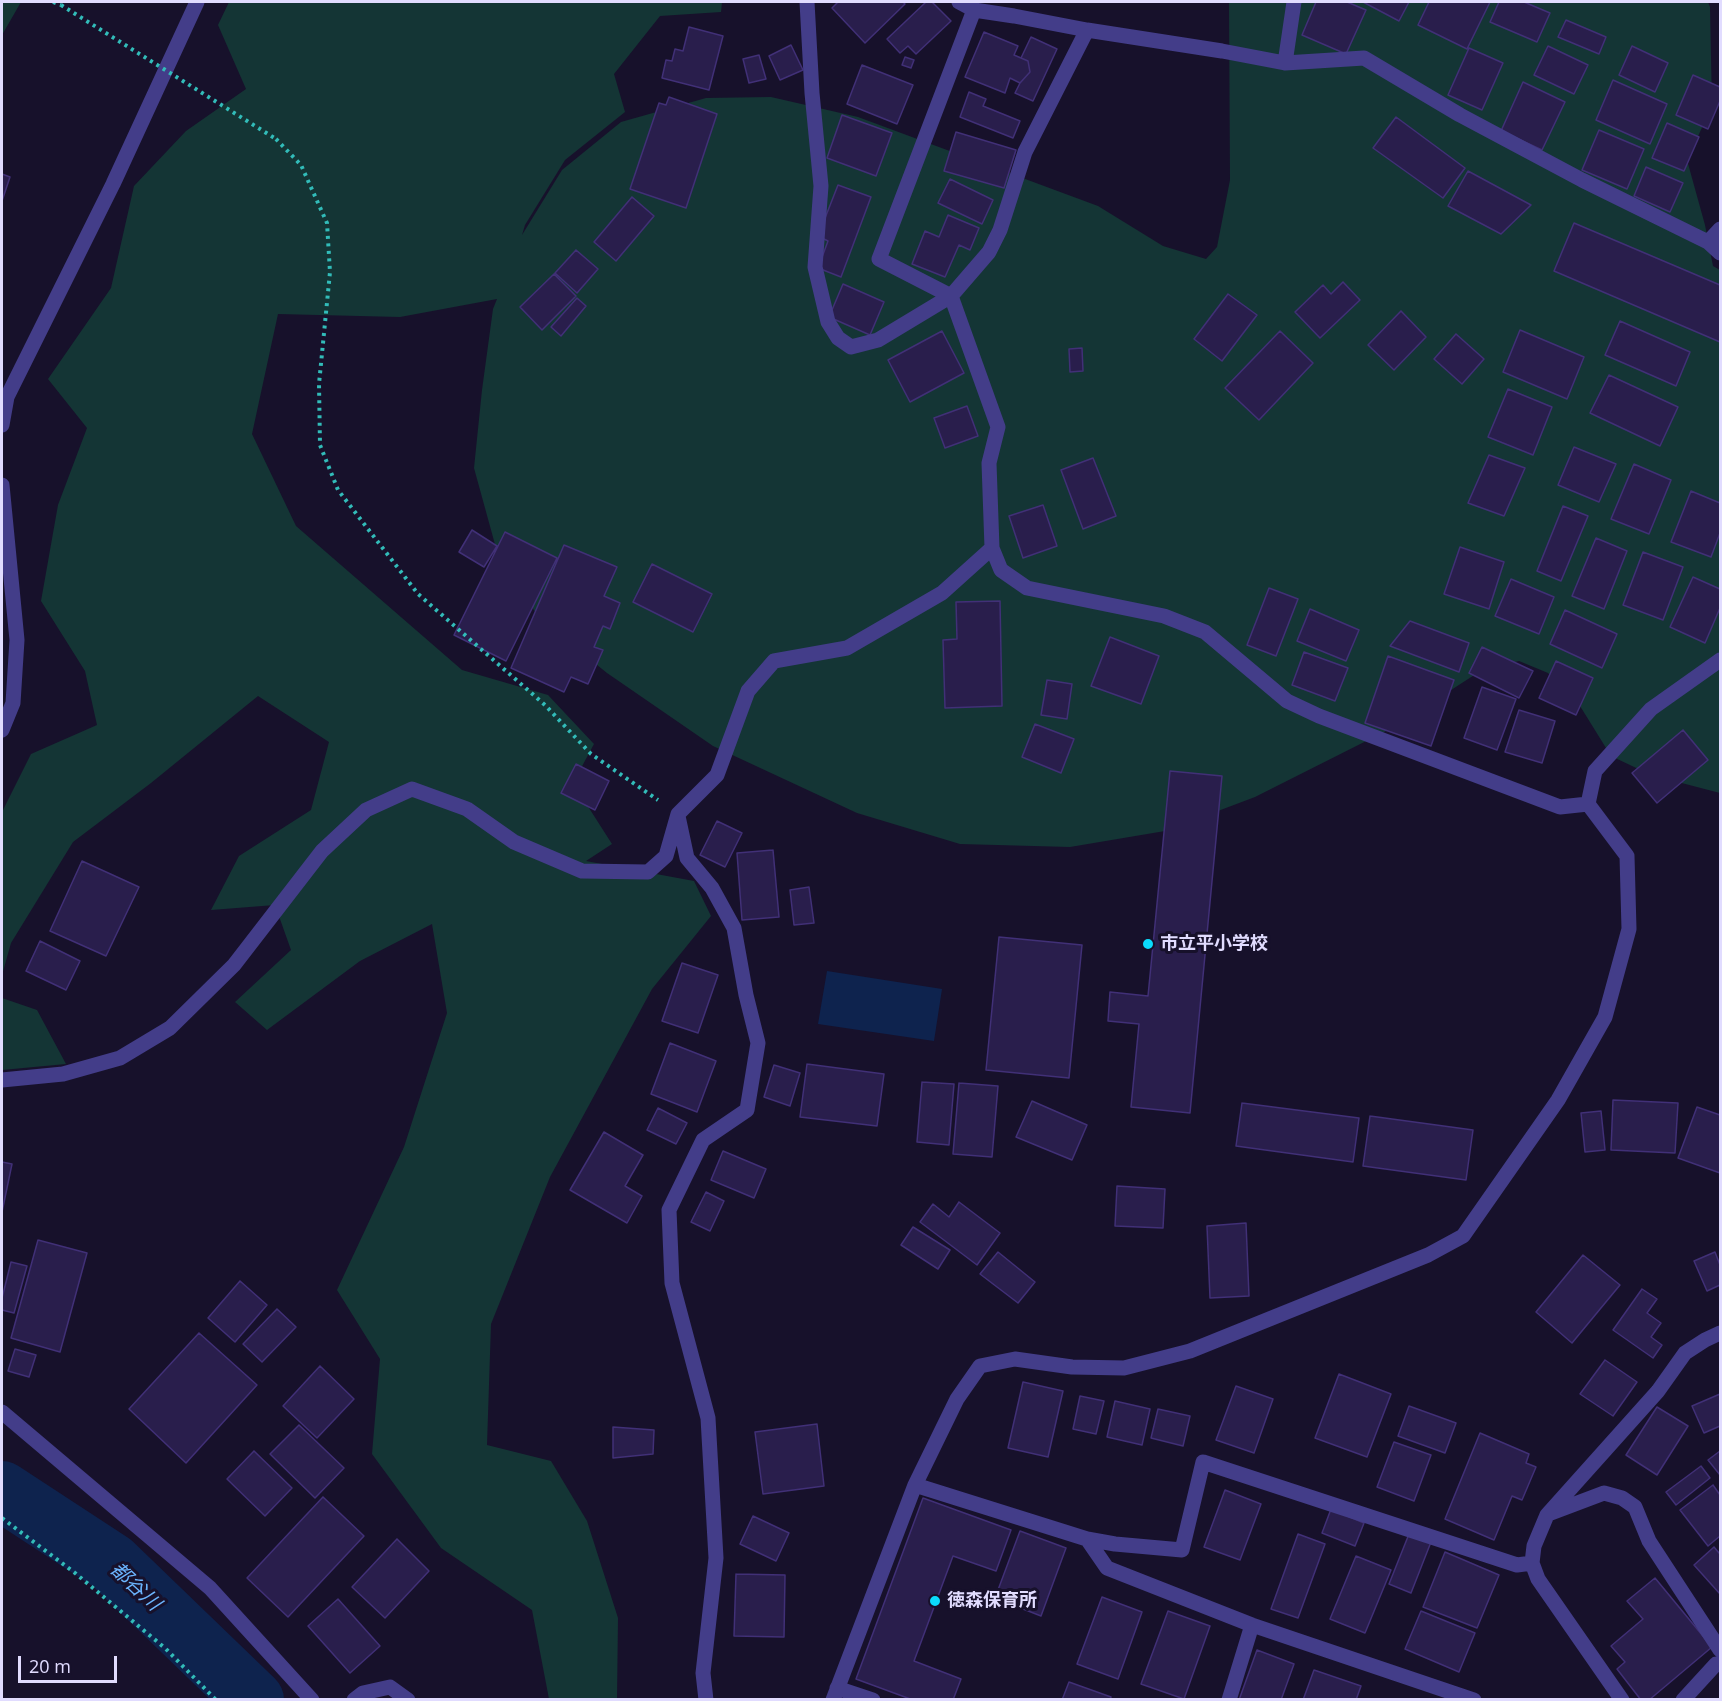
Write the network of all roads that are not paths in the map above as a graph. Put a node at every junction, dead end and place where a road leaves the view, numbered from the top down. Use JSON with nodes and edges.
{"nodes":[{"id":1,"x":197,"y":2,"type":"edge"},
{"id":2,"x":807,"y":2,"type":"edge"},
{"id":3,"x":959,"y":2,"type":"edge"},
{"id":4,"x":1294,"y":2,"type":"edge"},
{"id":5,"x":974,"y":10,"type":"junction"},
{"id":6,"x":1087,"y":30,"type":"junction"},
{"id":7,"x":1285,"y":63,"type":"junction"},
{"id":8,"x":1720,"y":229,"type":"edge"},
{"id":9,"x":1714,"y":243,"type":"edge"},
{"id":10,"x":1720,"y":253,"type":"edge"},
{"id":11,"x":951,"y":296,"type":"junction"},
{"id":12,"x":2,"y":425,"type":"edge"},
{"id":13,"x":2,"y":484,"type":"edge"},
{"id":14,"x":992,"y":548,"type":"junction"},
{"id":15,"x":1720,"y":660,"type":"edge"},
{"id":16,"x":2,"y":730,"type":"edge"},
{"id":17,"x":1588,"y":804,"type":"junction"},
{"id":18,"x":678,"y":814,"type":"junction"},
{"id":19,"x":2,"y":1080,"type":"edge"},
{"id":20,"x":1720,"y":1333,"type":"edge"},
{"id":21,"x":2,"y":1412,"type":"edge"},
{"id":22,"x":915,"y":1485,"type":"junction"},
{"id":23,"x":1547,"y":1515,"type":"junction"},
{"id":24,"x":1087,"y":1539,"type":"junction"},
{"id":25,"x":1532,"y":1563,"type":"junction"},
{"id":26,"x":1252,"y":1625,"type":"junction"},
{"id":27,"x":1720,"y":1650,"type":"edge"},
{"id":28,"x":1720,"y":1664,"type":"edge"},
{"id":29,"x":835,"y":1694,"type":"edge"},
{"id":30,"x":312,"y":1700,"type":"edge"},
{"id":31,"x":354,"y":1700,"type":"edge"},
{"id":32,"x":408,"y":1700,"type":"edge"},
{"id":33,"x":706,"y":1700,"type":"edge"},
{"id":34,"x":873,"y":1700,"type":"edge"},
{"id":35,"x":1228,"y":1700,"type":"edge"},
{"id":36,"x":1474,"y":1700,"type":"edge"},
{"id":37,"x":1622,"y":1700,"type":"edge"},
{"id":38,"x":1683,"y":1700,"type":"edge"}],
"edges":[{"from":1,"to":12,"type":"street"},
{"from":2,"to":11,"type":"street"},
{"from":3,"to":5,"type":"street"},
{"from":4,"to":7,"type":"street"},
{"from":5,"to":6,"type":"street"},
{"from":5,"to":11,"type":"street"},
{"from":6,"to":7,"type":"street"},
{"from":6,"to":11,"type":"street"},
{"from":7,"to":9,"type":"street"},
{"from":8,"to":9,"type":"street"},
{"from":9,"to":10,"type":"street"},
{"from":11,"to":14,"type":"street"},
{"from":13,"to":16,"type":"street"},
{"from":14,"to":17,"type":"street"},
{"from":14,"to":18,"type":"street"},
{"from":15,"to":17,"type":"street"},
{"from":17,"to":22,"type":"street"},
{"from":18,"to":19,"type":"street"},
{"from":18,"to":33,"type":"street"},
{"from":20,"to":23,"type":"street"},
{"from":21,"to":30,"type":"street"},
{"from":22,"to":24,"type":"street"},
{"from":22,"to":29,"type":"street"},
{"from":23,"to":25,"type":"street"},
{"from":23,"to":27,"type":"street"},
{"from":24,"to":25,"type":"street"},
{"from":24,"to":26,"type":"street"},
{"from":25,"to":37,"type":"street"},
{"from":26,"to":35,"type":"street"},
{"from":26,"to":36,"type":"street"},
{"from":28,"to":38,"type":"street"},
{"from":29,"to":34,"type":"street"},
{"from":31,"to":32,"type":"street"}]}
